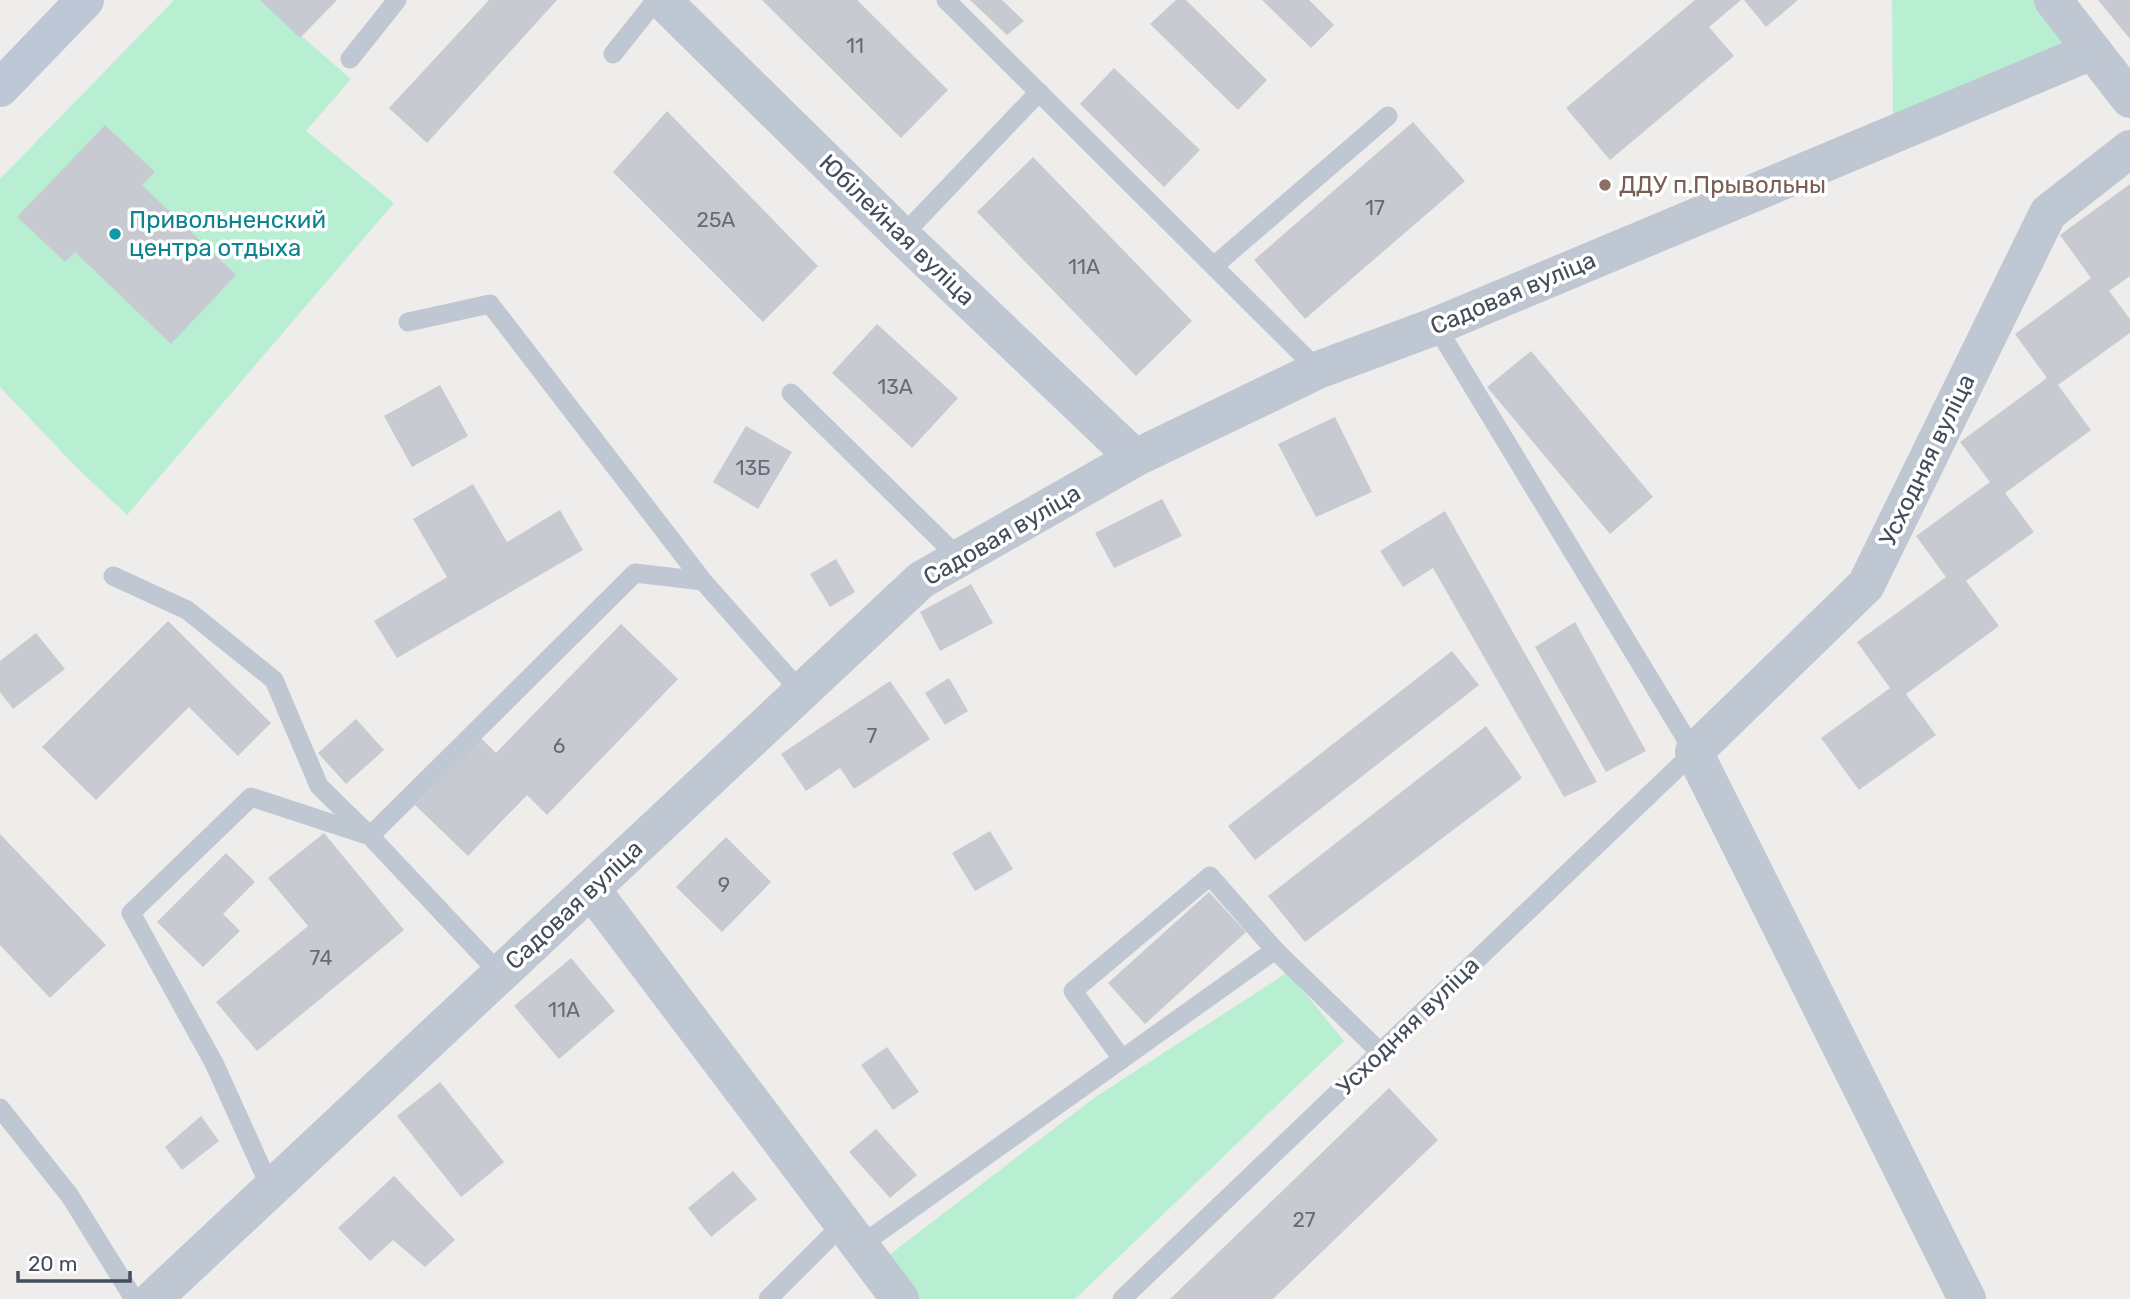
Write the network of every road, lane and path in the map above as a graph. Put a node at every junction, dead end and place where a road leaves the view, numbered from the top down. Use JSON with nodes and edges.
{"nodes":[{"id":1,"x":85,"y":0,"type":"edge"},
{"id":2,"x":397,"y":0,"type":"edge"},
{"id":3,"x":656,"y":0,"type":"edge"},
{"id":4,"x":662,"y":0,"type":"edge"},
{"id":5,"x":946,"y":0,"type":"edge"},
{"id":6,"x":2053,"y":0,"type":"edge"},
{"id":7,"x":2092,"y":51,"type":"junction"},
{"id":8,"x":613,"y":54,"type":"dead end"},
{"id":9,"x":350,"y":59,"type":"dead end"},
{"id":10,"x":0,"y":88,"type":"edge"},
{"id":11,"x":1039,"y":92,"type":"junction"},
{"id":12,"x":2130,"y":99,"type":"edge"},
{"id":13,"x":1388,"y":116,"type":"dead end"},
{"id":14,"x":2130,"y":149,"type":"edge"},
{"id":15,"x":902,"y":236,"type":"junction"},
{"id":16,"x":1214,"y":265,"type":"junction"},
{"id":17,"x":408,"y":323,"type":"dead end"},
{"id":18,"x":1436,"y":326,"type":"junction"},
{"id":19,"x":1318,"y":370,"type":"junction"},
{"id":20,"x":791,"y":393,"type":"dead end"},
{"id":21,"x":1135,"y":458,"type":"junction"},
{"id":22,"x":960,"y":559,"type":"junction"},
{"id":23,"x":113,"y":576,"type":"dead end"},
{"id":24,"x":703,"y":581,"type":"junction"},
{"id":25,"x":801,"y":692,"type":"junction"},
{"id":26,"x":1694,"y":752,"type":"junction"},
{"id":27,"x":370,"y":836,"type":"junction"},
{"id":28,"x":592,"y":888,"type":"junction"},
{"id":29,"x":1275,"y":950,"type":"junction"},
{"id":30,"x":500,"y":974,"type":"junction"},
{"id":31,"x":1380,"y":1052,"type":"junction"},
{"id":32,"x":1122,"y":1059,"type":"junction"},
{"id":33,"x":0,"y":1108,"type":"edge"},
{"id":34,"x":271,"y":1189,"type":"junction"},
{"id":35,"x":852,"y":1234,"type":"junction"},
{"id":36,"x":134,"y":1299,"type":"edge"},
{"id":37,"x":153,"y":1299,"type":"edge"},
{"id":38,"x":768,"y":1299,"type":"edge"},
{"id":39,"x":900,"y":1299,"type":"edge"},
{"id":40,"x":1122,"y":1299,"type":"edge"},
{"id":41,"x":1966,"y":1299,"type":"edge"}],
"edges":[{"from":1,"to":10,"type":"street"},
{"from":2,"to":9,"type":"lane"},
{"from":3,"to":8,"type":"lane"},
{"from":4,"to":15,"type":"street","name":"Юбілейная вуліца"},
{"from":5,"to":11,"type":"lane"},
{"from":6,"to":7,"type":"street"},
{"from":7,"to":12,"type":"street"},
{"from":7,"to":18,"type":"street","name":"Садовая вуліца"},
{"from":11,"to":15,"type":"lane"},
{"from":11,"to":16,"type":"lane"},
{"from":13,"to":16,"type":"lane"},
{"from":14,"to":26,"type":"street","name":"Усходняя вуліца"},
{"from":15,"to":21,"type":"street","name":"Юбілейная вуліца"},
{"from":16,"to":19,"type":"lane"},
{"from":17,"to":24,"type":"lane"},
{"from":18,"to":19,"type":"street","name":"Садовая вуліца"},
{"from":18,"to":26,"type":"lane"},
{"from":19,"to":21,"type":"street","name":"Садовая вуліца"},
{"from":20,"to":22,"type":"lane"},
{"from":21,"to":22,"type":"street","name":"Садовая вуліца"},
{"from":22,"to":25,"type":"street","name":"Садовая вуліца"},
{"from":23,"to":27,"type":"lane"},
{"from":24,"to":25,"type":"lane"},
{"from":24,"to":27,"type":"lane"},
{"from":25,"to":28,"type":"street","name":"Садовая вуліца"},
{"from":26,"to":31,"type":"lane","name":"Усходняя вуліца"},
{"from":26,"to":41,"type":"street"},
{"from":27,"to":30,"type":"lane"},
{"from":27,"to":34,"type":"lane"},
{"from":28,"to":30,"type":"street","name":"Садовая вуліца"},
{"from":28,"to":35,"type":"street"},
{"from":29,"to":31,"type":"lane"},
{"from":29,"to":32,"type":"lane"},
{"from":29,"to":32,"type":"lane"},
{"from":30,"to":34,"type":"street","name":"Садовая вуліца"},
{"from":31,"to":40,"type":"lane","name":"Усходняя вуліца"},
{"from":32,"to":35,"type":"lane"},
{"from":33,"to":36,"type":"lane"},
{"from":34,"to":37,"type":"street","name":"Садовая вуліца"},
{"from":35,"to":38,"type":"lane"},
{"from":35,"to":39,"type":"street"}]}
